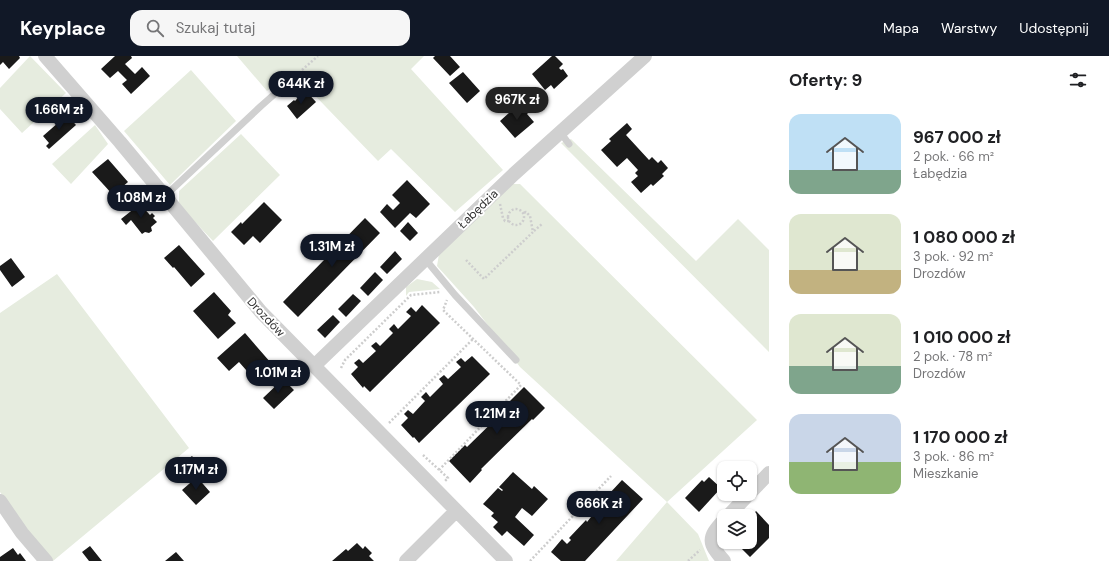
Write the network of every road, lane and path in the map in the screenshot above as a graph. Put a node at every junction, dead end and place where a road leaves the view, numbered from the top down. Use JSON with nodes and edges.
{"nodes":[{"id":1,"x":45,"y":56,"type":"edge"},
{"id":2,"x":318,"y":56,"type":"edge"},
{"id":3,"x":645,"y":56,"type":"edge"},
{"id":4,"x":295,"y":76,"type":"joint"},
{"id":5,"x":560,"y":132,"type":"junction"},
{"id":6,"x":569,"y":144,"type":"dead end"},
{"id":7,"x":498,"y":190,"type":"junction"},
{"id":8,"x":165,"y":196,"type":"junction"},
{"id":9,"x":523,"y":213,"type":"junction"},
{"id":10,"x":510,"y":221,"type":"junction"},
{"id":11,"x":542,"y":224,"type":"dead end"},
{"id":12,"x":533,"y":232,"type":"junction"},
{"id":13,"x":426,"y":260,"type":"junction"},
{"id":14,"x":466,"y":260,"type":"dead end"},
{"id":15,"x":473,"y":339,"type":"junction"},
{"id":16,"x":516,"y":360,"type":"dead end"},
{"id":17,"x":314,"y":366,"type":"junction"},
{"id":18,"x":341,"y":368,"type":"dead end"},
{"id":19,"x":389,"y":423,"type":"dead end"},
{"id":20,"x":439,"y":470,"type":"dead end"},
{"id":21,"x":769,"y":473,"type":"edge"},
{"id":22,"x":611,"y":476,"type":"dead end"},
{"id":23,"x":757,"y":485,"type":"edge"},
{"id":24,"x":0,"y":501,"type":"edge"},
{"id":25,"x":742,"y":501,"type":"edge"},
{"id":26,"x":734,"y":509,"type":"edge"},
{"id":27,"x":456,"y":511,"type":"junction"},
{"id":28,"x":717,"y":529,"type":"edge"},
{"id":29,"x":46,"y":561,"type":"edge"},
{"id":30,"x":406,"y":561,"type":"edge"},
{"id":31,"x":506,"y":561,"type":"edge"},
{"id":32,"x":526,"y":561,"type":"edge"},
{"id":33,"x":530,"y":561,"type":"edge"},
{"id":34,"x":724,"y":561,"type":"edge"}],
"edges":[{"from":1,"to":8,"type":"street","name":"Drozdów"},
{"from":2,"to":4,"type":"path"},
{"from":3,"to":5,"type":"street","name":"Łabędzia"},
{"from":4,"to":8,"type":"lane"},
{"from":5,"to":6,"type":"lane"},
{"from":5,"to":7,"type":"street","name":"Łabędzia"},
{"from":7,"to":10,"type":"path"},
{"from":7,"to":13,"type":"street","name":"Łabędzia"},
{"from":8,"to":17,"type":"street","name":"Drozdów"},
{"from":9,"to":10,"type":"path"},
{"from":9,"to":10,"type":"path"},
{"from":9,"to":12,"type":"path"},
{"from":11,"to":12,"type":"path"},
{"from":12,"to":14,"type":"path"},
{"from":13,"to":16,"type":"lane"},
{"from":13,"to":17,"type":"street","name":"Łabędzia"},
{"from":15,"to":18,"type":"path"},
{"from":15,"to":19,"type":"path"},
{"from":15,"to":20,"type":"path"},
{"from":17,"to":27,"type":"street","name":"Drozdów"},
{"from":21,"to":23,"type":"street"},
{"from":22,"to":33,"type":"path"},
{"from":24,"to":29,"type":"street"},
{"from":25,"to":26,"type":"street"},
{"from":27,"to":30,"type":"street"},
{"from":27,"to":31,"type":"street","name":"Drozdów"},
{"from":28,"to":34,"type":"street"},
{"from":32,"to":33,"type":"path"}]}
